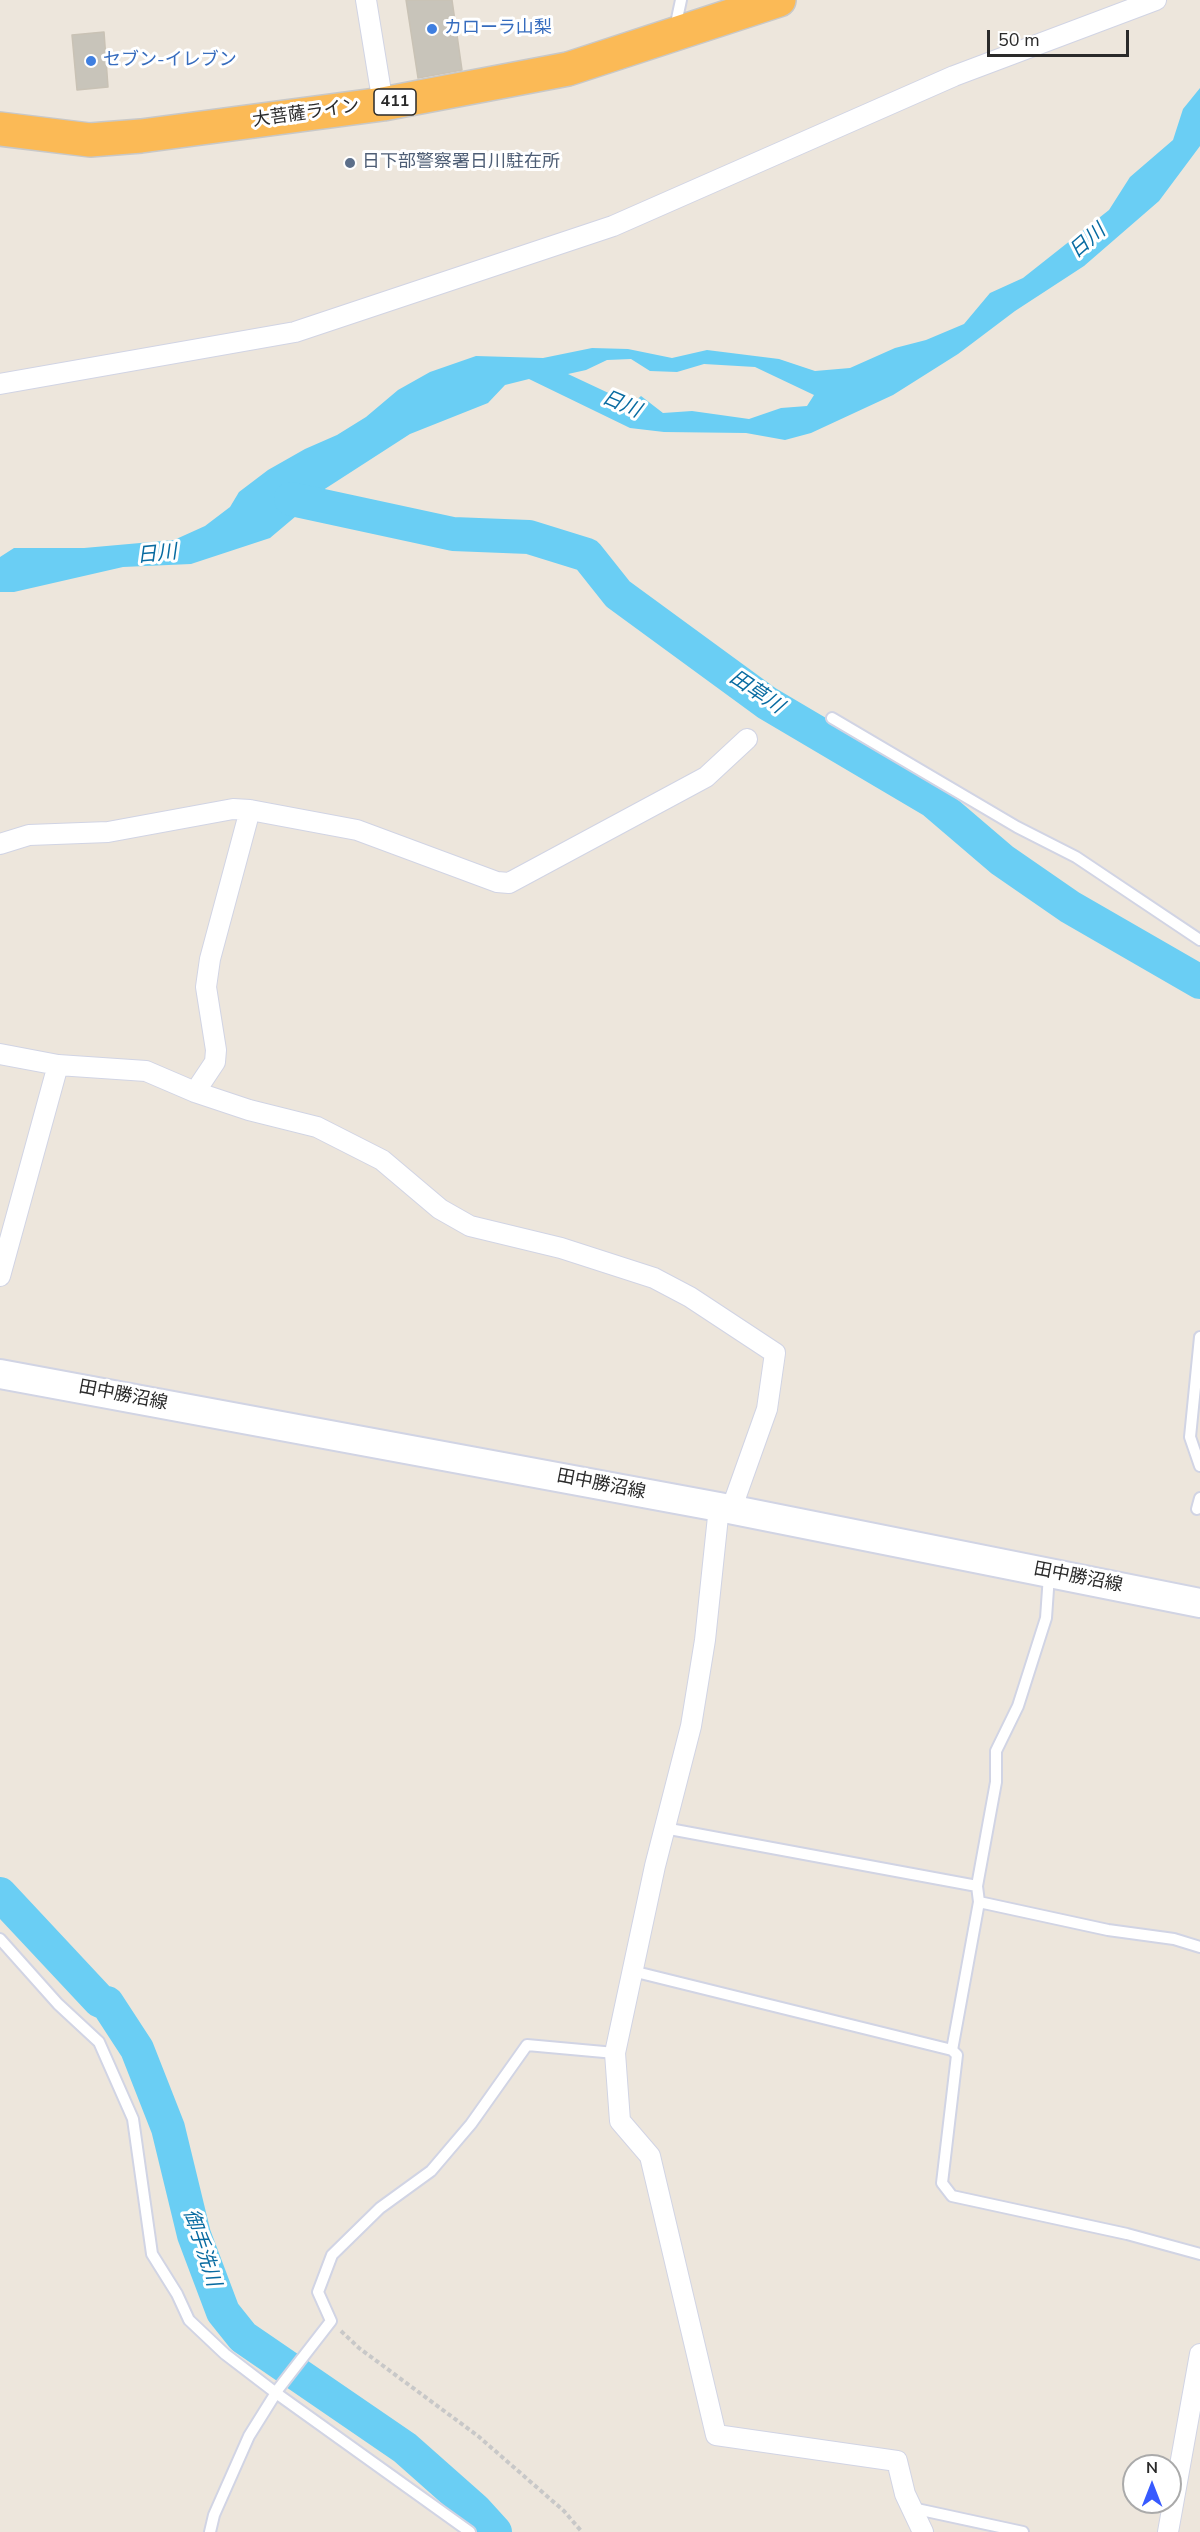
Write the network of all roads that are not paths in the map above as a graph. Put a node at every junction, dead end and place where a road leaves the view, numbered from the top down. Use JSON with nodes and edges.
{"nodes":[{"id":1,"x":366,"y":0,"type":"edge"},
{"id":2,"x":681,"y":0,"type":"edge"},
{"id":3,"x":779,"y":0,"type":"edge"},
{"id":4,"x":1156,"y":0,"type":"edge"},
{"id":5,"x":674,"y":34,"type":"junction"},
{"id":6,"x":384,"y":104,"type":"junction"},
{"id":7,"x":0,"y":129,"type":"edge"},
{"id":8,"x":0,"y":384,"type":"edge"},
{"id":9,"x":832,"y":718,"type":"dead end"},
{"id":10,"x":747,"y":740,"type":"dead end"},
{"id":11,"x":250,"y":810,"type":"junction"},
{"id":12,"x":0,"y":828,"type":"edge"},
{"id":13,"x":28,"y":835,"type":"junction"},
{"id":14,"x":0,"y":844,"type":"edge"},
{"id":15,"x":1200,"y":940,"type":"edge"},
{"id":16,"x":0,"y":1054,"type":"edge"},
{"id":17,"x":58,"y":1065,"type":"junction"},
{"id":18,"x":195,"y":1092,"type":"junction"},
{"id":19,"x":0,"y":1276,"type":"edge"},
{"id":20,"x":1200,"y":1338,"type":"edge"},
{"id":21,"x":0,"y":1374,"type":"edge"},
{"id":22,"x":1200,"y":1466,"type":"edge"},
{"id":23,"x":725,"y":1509,"type":"junction"},
{"id":24,"x":1049,"y":1572,"type":"junction"},
{"id":25,"x":1200,"y":1603,"type":"edge"},
{"id":26,"x":664,"y":1828,"type":"junction"},
{"id":27,"x":977,"y":1886,"type":"junction"},
{"id":28,"x":979,"y":1902,"type":"junction"},
{"id":29,"x":0,"y":1939,"type":"edge"},
{"id":30,"x":1200,"y":1947,"type":"edge"},
{"id":31,"x":632,"y":1971,"type":"junction"},
{"id":32,"x":952,"y":2050,"type":"junction"},
{"id":33,"x":615,"y":2053,"type":"junction"},
{"id":34,"x":1200,"y":2254,"type":"edge"},
{"id":35,"x":1200,"y":2354,"type":"edge"},
{"id":36,"x":278,"y":2391,"type":"junction"},
{"id":37,"x":912,"y":2508,"type":"junction"},
{"id":38,"x":210,"y":2532,"type":"edge"},
{"id":39,"x":470,"y":2532,"type":"edge"},
{"id":40,"x":923,"y":2532,"type":"edge"},
{"id":41,"x":1023,"y":2532,"type":"edge"},
{"id":42,"x":1167,"y":2532,"type":"edge"}],
"edges":[{"from":1,"to":6,"type":"street"},
{"from":2,"to":5,"type":"lane"},
{"from":3,"to":5,"type":"highway","name":"大菩薩ライン","number":"411"},
{"from":4,"to":8,"type":"street"},
{"from":5,"to":6,"type":"highway","name":"大菩薩ライン","number":"411"},
{"from":6,"to":7,"type":"highway","name":"大菩薩ライン","number":"411"},
{"from":9,"to":15,"type":"lane"},
{"from":10,"to":11,"type":"street"},
{"from":11,"to":13,"type":"street"},
{"from":11,"to":18,"type":"street"},
{"from":12,"to":13,"type":"street"},
{"from":13,"to":14,"type":"street"},
{"from":16,"to":17,"type":"street"},
{"from":17,"to":18,"type":"street"},
{"from":17,"to":19,"type":"street"},
{"from":18,"to":23,"type":"street"},
{"from":20,"to":22,"type":"lane"},
{"from":21,"to":23,"type":"main road","name":"田中勝沼線"},
{"from":23,"to":24,"type":"main road","name":"田中勝沼線"},
{"from":23,"to":26,"type":"street"},
{"from":24,"to":25,"type":"main road","name":"田中勝沼線"},
{"from":24,"to":27,"type":"lane"},
{"from":26,"to":27,"type":"lane"},
{"from":26,"to":31,"type":"street"},
{"from":27,"to":28,"type":"lane"},
{"from":28,"to":30,"type":"lane"},
{"from":28,"to":32,"type":"lane"},
{"from":29,"to":36,"type":"lane"},
{"from":31,"to":32,"type":"lane"},
{"from":31,"to":33,"type":"street"},
{"from":32,"to":34,"type":"lane"},
{"from":33,"to":36,"type":"lane"},
{"from":33,"to":37,"type":"street"},
{"from":35,"to":42,"type":"street"},
{"from":36,"to":38,"type":"lane"},
{"from":36,"to":39,"type":"lane"},
{"from":37,"to":40,"type":"street"},
{"from":37,"to":41,"type":"lane"}]}
